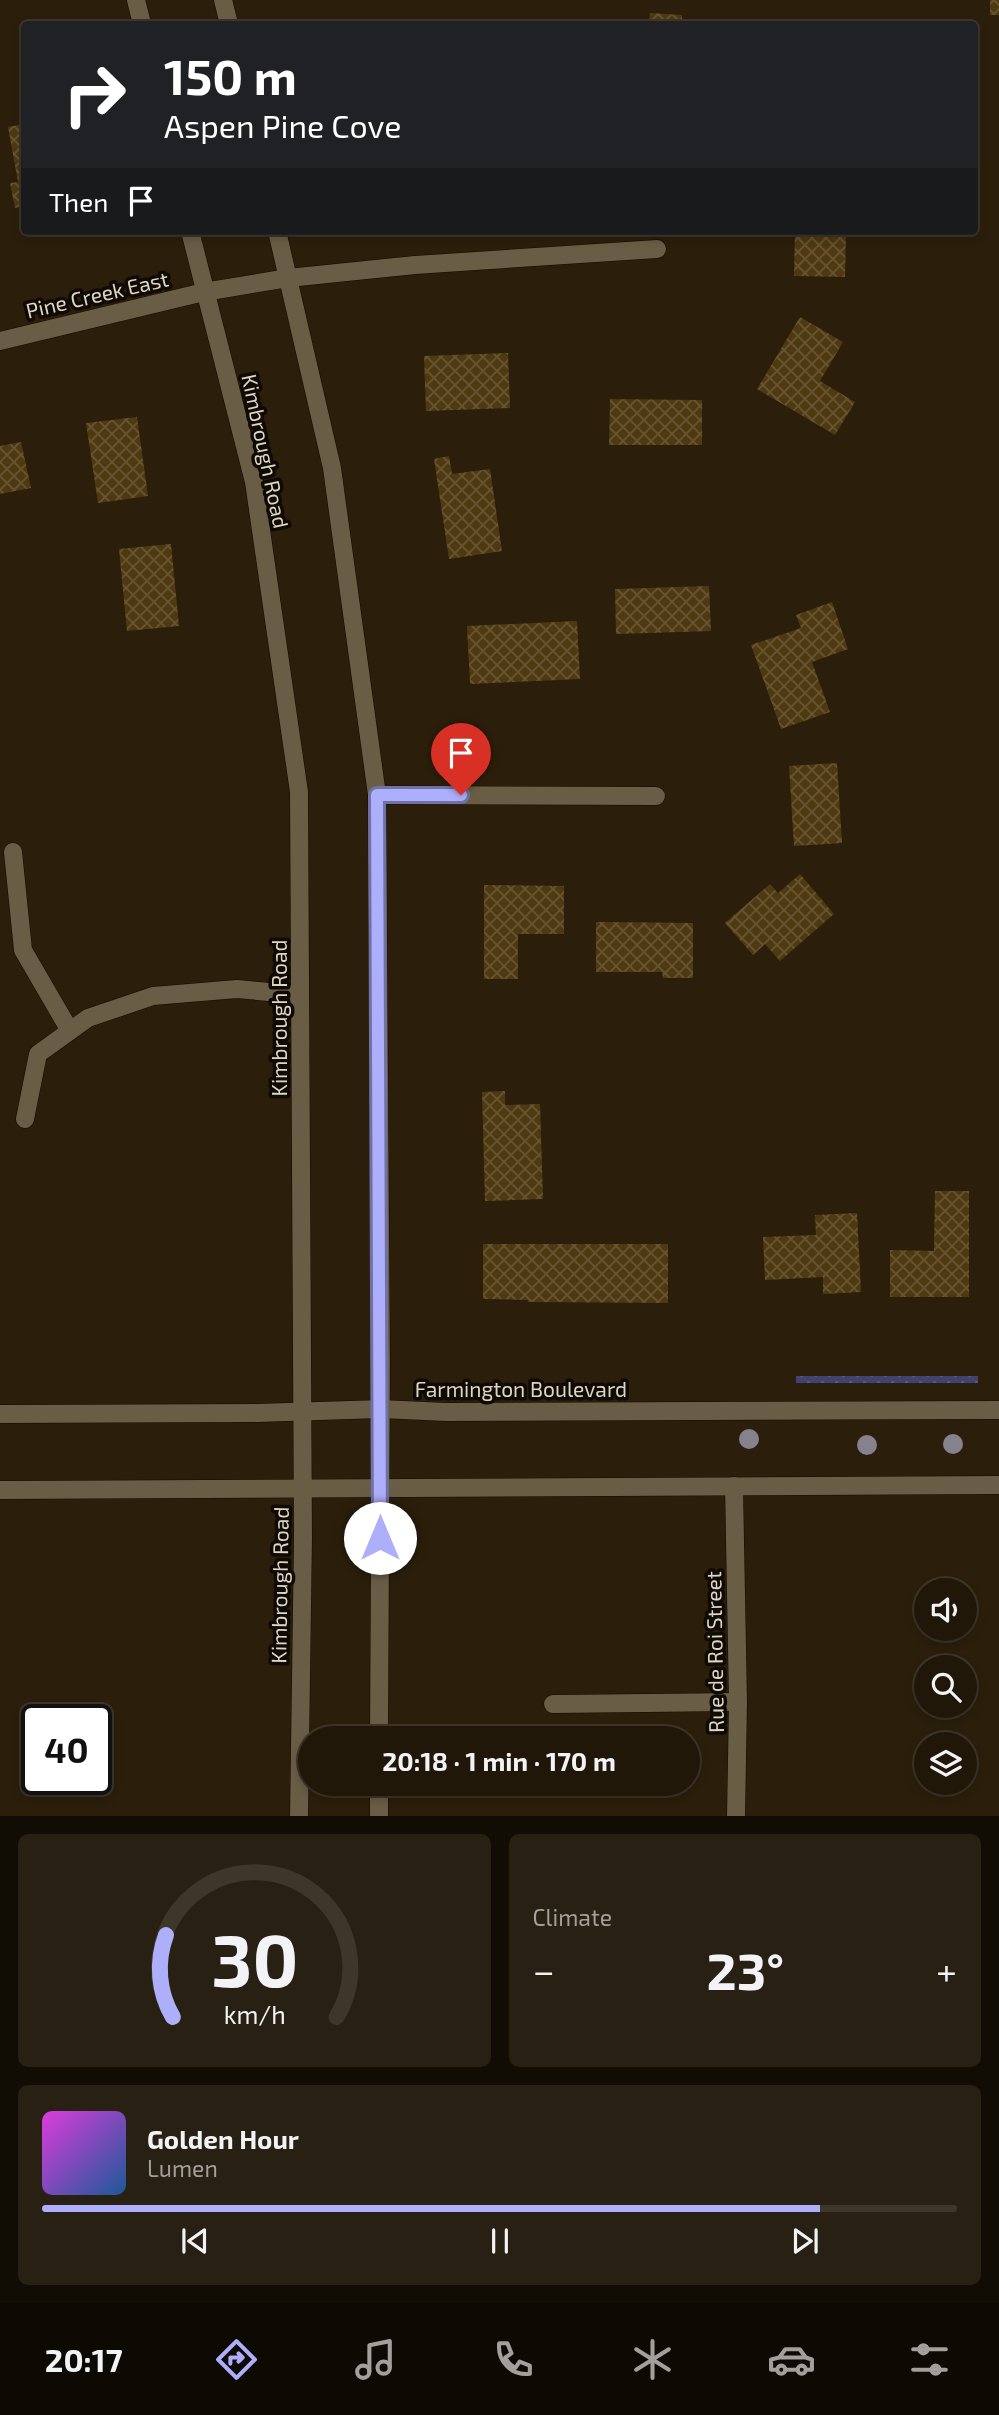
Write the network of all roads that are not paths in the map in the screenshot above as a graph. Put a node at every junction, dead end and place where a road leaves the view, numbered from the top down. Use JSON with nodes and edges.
{"nodes":[{"id":1,"x":136,"y":0,"type":"edge"},
{"id":2,"x":223,"y":0,"type":"edge"},
{"id":3,"x":141,"y":21,"type":"edge"},
{"id":4,"x":228,"y":21,"type":"edge"},
{"id":5,"x":191,"y":235,"type":"edge"},
{"id":6,"x":278,"y":235,"type":"edge"},
{"id":7,"x":657,"y":249,"type":"dead end"},
{"id":8,"x":288,"y":278,"type":"junction"},
{"id":9,"x":204,"y":292,"type":"junction"},
{"id":10,"x":0,"y":341,"type":"edge"},
{"id":11,"x":377,"y":795,"type":"junction"},
{"id":12,"x":656,"y":796,"type":"dead end"},
{"id":13,"x":13,"y":852,"type":"dead end"},
{"id":14,"x":300,"y":995,"type":"junction"},
{"id":15,"x":70,"y":1031,"type":"junction"},
{"id":16,"x":25,"y":1119,"type":"dead end"},
{"id":17,"x":381,"y":1409,"type":"junction"},
{"id":18,"x":999,"y":1410,"type":"edge"},
{"id":19,"x":301,"y":1412,"type":"junction"},
{"id":20,"x":0,"y":1415,"type":"edge"},
{"id":21,"x":999,"y":1485,"type":"edge"},
{"id":22,"x":734,"y":1486,"type":"junction"},
{"id":23,"x":380,"y":1488,"type":"junction"},
{"id":24,"x":302,"y":1489,"type":"junction"},
{"id":25,"x":0,"y":1490,"type":"edge"},
{"id":26,"x":738,"y":1702,"type":"junction"},
{"id":27,"x":553,"y":1704,"type":"dead end"},
{"id":28,"x":379,"y":1726,"type":"edge"},
{"id":29,"x":379,"y":1796,"type":"edge"},
{"id":30,"x":299,"y":1816,"type":"edge"},
{"id":31,"x":379,"y":1816,"type":"edge"},
{"id":32,"x":736,"y":1816,"type":"edge"}],
"edges":[{"from":1,"to":3,"type":"street"},
{"from":2,"to":4,"type":"street"},
{"from":5,"to":9,"type":"street","name":"Kimbrough Road"},
{"from":6,"to":8,"type":"street"},
{"from":7,"to":8,"type":"street","name":"Pine Creek East"},
{"from":8,"to":9,"type":"street","name":"Pine Creek East"},
{"from":8,"to":11,"type":"street"},
{"from":9,"to":10,"type":"street","name":"Pine Creek East"},
{"from":9,"to":14,"type":"street","name":"Kimbrough Road"},
{"from":11,"to":12,"type":"street"},
{"from":11,"to":17,"type":"street"},
{"from":13,"to":15,"type":"street"},
{"from":14,"to":15,"type":"street"},
{"from":14,"to":19,"type":"street","name":"Kimbrough Road"},
{"from":15,"to":16,"type":"street"},
{"from":17,"to":18,"type":"street","name":"Farmington Boulevard"},
{"from":17,"to":19,"type":"street","name":"Farmington Boulevard"},
{"from":17,"to":23,"type":"street"},
{"from":19,"to":20,"type":"street","name":"Farmington Boulevard"},
{"from":19,"to":24,"type":"street","name":"Kimbrough Road"},
{"from":21,"to":22,"type":"street"},
{"from":22,"to":23,"type":"street"},
{"from":22,"to":26,"type":"street","name":"Rue de Roi Street"},
{"from":23,"to":24,"type":"street"},
{"from":23,"to":28,"type":"street"},
{"from":24,"to":25,"type":"street"},
{"from":24,"to":30,"type":"street","name":"Kimbrough Road"},
{"from":26,"to":27,"type":"street"},
{"from":26,"to":32,"type":"street","name":"Rue de Roi Street"},
{"from":29,"to":31,"type":"street"}]}
